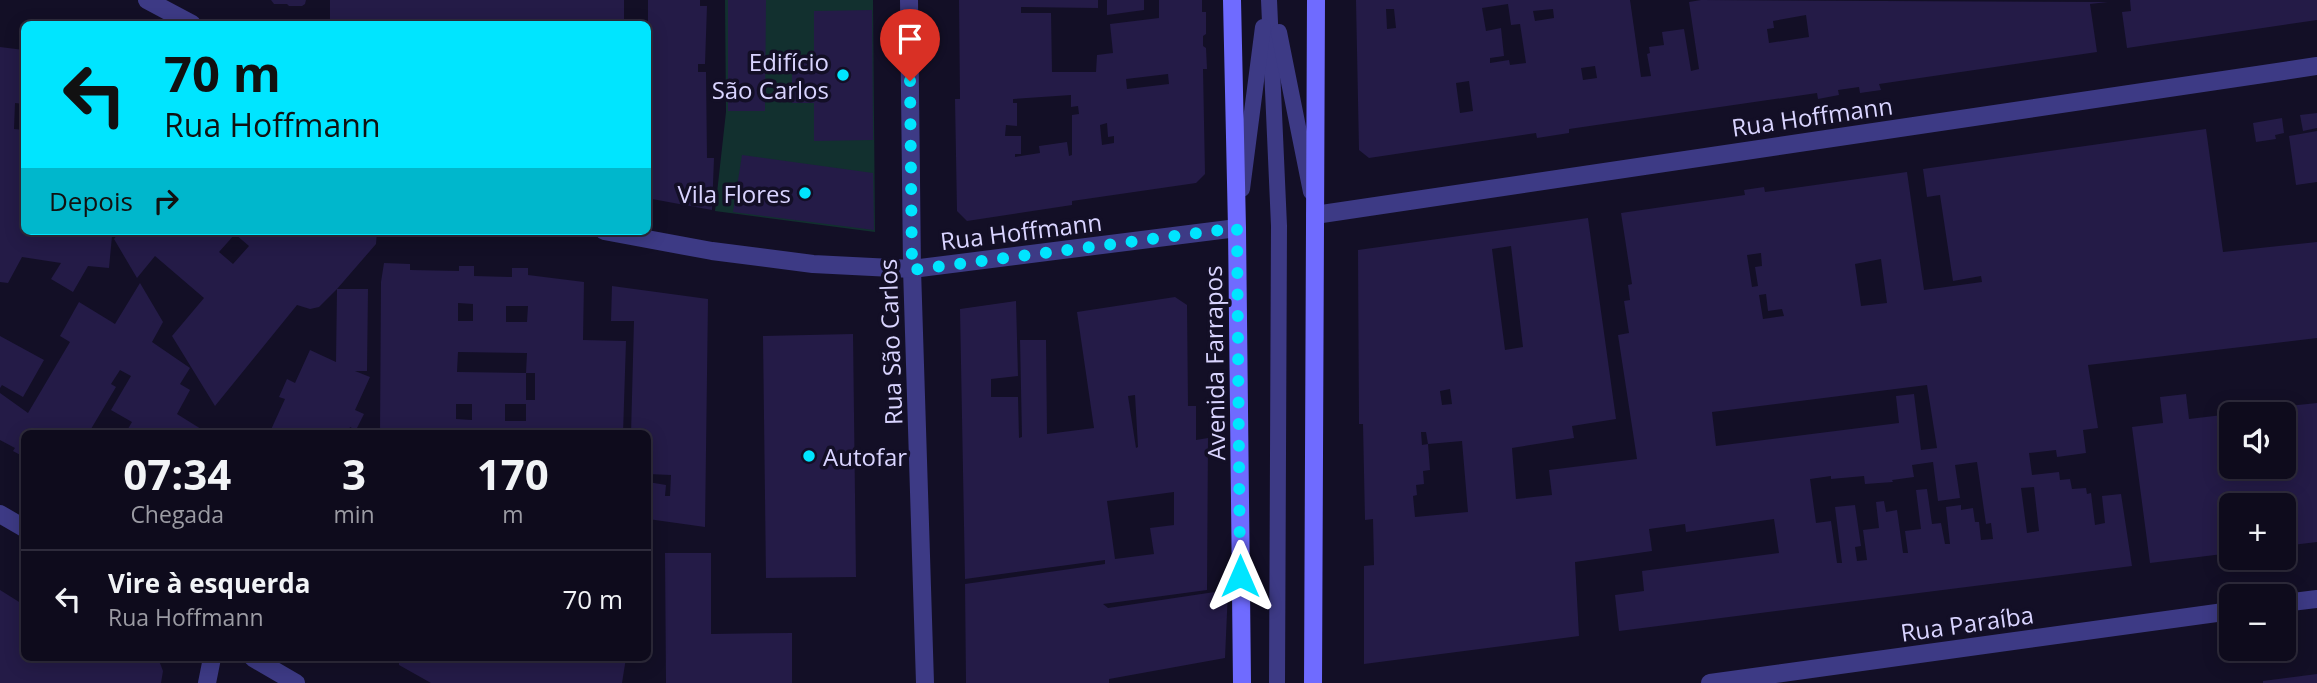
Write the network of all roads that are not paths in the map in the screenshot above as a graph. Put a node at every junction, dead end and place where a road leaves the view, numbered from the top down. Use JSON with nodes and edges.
{"nodes":[{"id":1,"x":147,"y":0,"type":"edge"},
{"id":2,"x":909,"y":0,"type":"edge"},
{"id":3,"x":1232,"y":0,"type":"edge"},
{"id":4,"x":1269,"y":0,"type":"edge"},
{"id":5,"x":1316,"y":0,"type":"edge"},
{"id":6,"x":186,"y":21,"type":"edge"},
{"id":7,"x":2317,"y":66,"type":"edge"},
{"id":8,"x":1315,"y":215,"type":"junction"},
{"id":9,"x":1237,"y":228,"type":"junction"},
{"id":10,"x":626,"y":235,"type":"edge"},
{"id":11,"x":912,"y":270,"type":"junction"},
{"id":12,"x":0,"y":514,"type":"edge"},
{"id":13,"x":21,"y":526,"type":"edge"},
{"id":14,"x":2317,"y":599,"type":"edge"},
{"id":15,"x":2296,"y":602,"type":"edge"},
{"id":16,"x":2219,"y":613,"type":"edge"},
{"id":17,"x":211,"y":661,"type":"edge"},
{"id":18,"x":258,"y":661,"type":"edge"},
{"id":19,"x":1825,"y":675,"type":"edge"},
{"id":20,"x":207,"y":683,"type":"edge"},
{"id":21,"x":296,"y":683,"type":"edge"},
{"id":22,"x":925,"y":683,"type":"edge"},
{"id":23,"x":1241,"y":683,"type":"edge"},
{"id":24,"x":1277,"y":683,"type":"edge"},
{"id":25,"x":1313,"y":683,"type":"edge"},
{"id":26,"x":1710,"y":683,"type":"edge"}],
"edges":[{"from":1,"to":6,"type":"street"},
{"from":2,"to":11,"type":"street","name":"Rua São Carlos"},
{"from":3,"to":9,"type":"main road","name":"Avenida Farrapos"},
{"from":4,"to":8,"type":"lane"},
{"from":4,"to":9,"type":"lane"},
{"from":4,"to":24,"type":"lane"},
{"from":5,"to":8,"type":"main road"},
{"from":7,"to":8,"type":"street","name":"Rua Hoffmann"},
{"from":8,"to":25,"type":"main road"},
{"from":9,"to":11,"type":"street","name":"Rua Hoffmann"},
{"from":9,"to":23,"type":"main road","name":"Avenida Farrapos"},
{"from":10,"to":11,"type":"street","name":"Rua Hoffmann"},
{"from":11,"to":22,"type":"street","name":"Rua São Carlos"},
{"from":12,"to":13,"type":"street"},
{"from":14,"to":15,"type":"street"},
{"from":16,"to":19,"type":"street","name":"Rua Paraíba"},
{"from":17,"to":20,"type":"street"},
{"from":18,"to":21,"type":"street"},
{"from":19,"to":26,"type":"street","name":"Rua Paraíba"}]}
